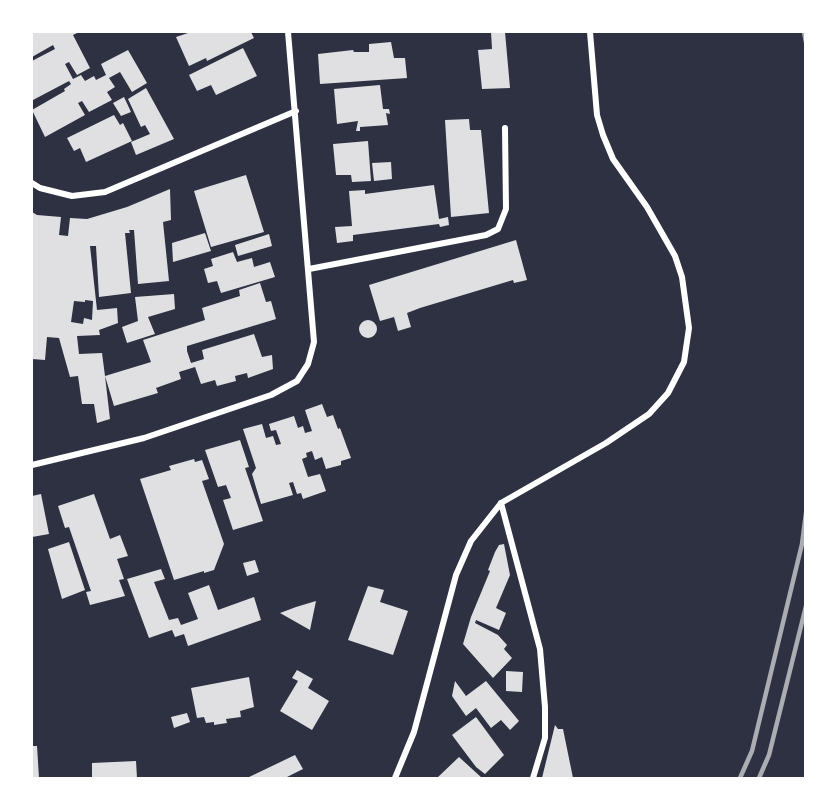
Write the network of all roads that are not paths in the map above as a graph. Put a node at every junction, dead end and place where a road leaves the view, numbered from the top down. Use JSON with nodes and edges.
{"nodes":[{"id":1,"x":288,"y":32,"type":"edge"},
{"id":2,"x":590,"y":32,"type":"edge"},
{"id":3,"x":296,"y":111,"type":"junction"},
{"id":4,"x":505,"y":128,"type":"dead end"},
{"id":5,"x":32,"y":183,"type":"edge"},
{"id":6,"x":309,"y":269,"type":"junction"},
{"id":7,"x":32,"y":465,"type":"edge"},
{"id":8,"x":501,"y":503,"type":"junction"},
{"id":9,"x":395,"y":778,"type":"edge"},
{"id":10,"x":533,"y":778,"type":"edge"}],
"edges":[{"from":1,"to":3,"type":"street"},
{"from":2,"to":8,"type":"street"},
{"from":3,"to":5,"type":"street"},
{"from":3,"to":6,"type":"street"},
{"from":4,"to":6,"type":"street"},
{"from":6,"to":7,"type":"street"},
{"from":8,"to":9,"type":"street"},
{"from":8,"to":10,"type":"street"}]}
